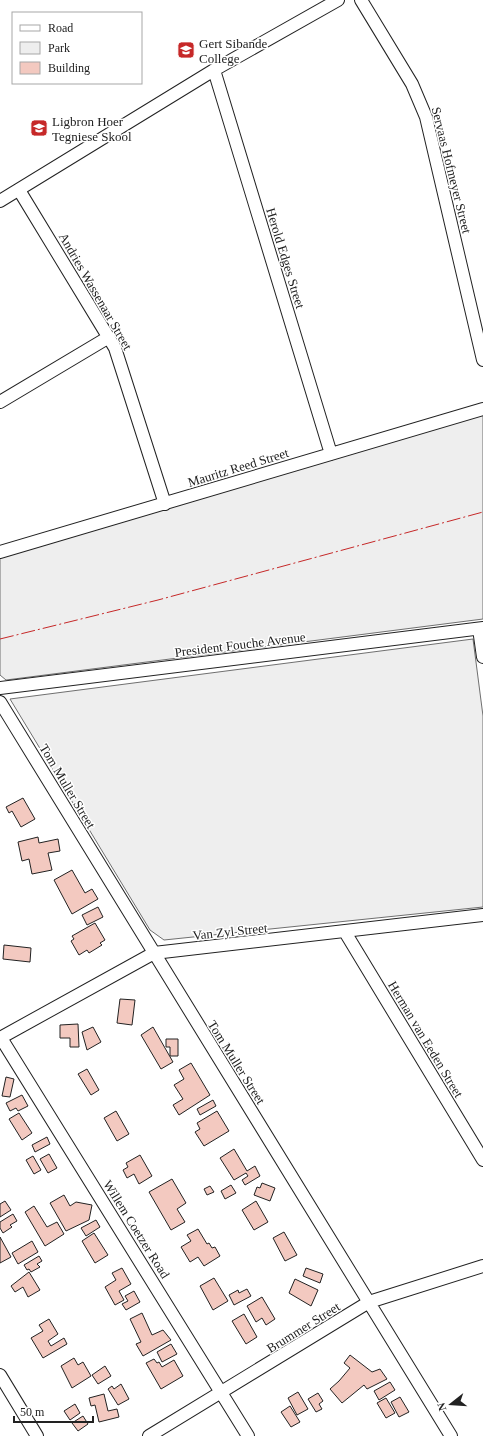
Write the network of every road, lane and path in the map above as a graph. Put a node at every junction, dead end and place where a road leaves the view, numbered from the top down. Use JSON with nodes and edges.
{"nodes":[{"id":1,"x":338,"y":0,"type":"edge"},
{"id":2,"x":361,"y":0,"type":"edge"},
{"id":3,"x":214,"y":70,"type":"junction"},
{"id":4,"x":19,"y":190,"type":"junction"},
{"id":5,"x":0,"y":201,"type":"edge"},
{"id":6,"x":109,"y":337,"type":"junction"},
{"id":7,"x":483,"y":360,"type":"edge"},
{"id":8,"x":0,"y":402,"type":"edge"},
{"id":9,"x":483,"y":409,"type":"edge"},
{"id":10,"x":331,"y":454,"type":"junction"},
{"id":11,"x":165,"y":504,"type":"junction"},
{"id":12,"x":0,"y":552,"type":"edge"},
{"id":13,"x":481,"y":628,"type":"edge"},
{"id":14,"x":483,"y":657,"type":"edge"},
{"id":15,"x":0,"y":688,"type":"edge"},
{"id":16,"x":0,"y":702,"type":"edge"},
{"id":17,"x":482,"y":919,"type":"edge"},
{"id":18,"x":344,"y":932,"type":"junction"},
{"id":19,"x":154,"y":953,"type":"junction"},
{"id":20,"x":1,"y":1038,"type":"edge"},
{"id":21,"x":483,"y":1160,"type":"edge"},
{"id":22,"x":483,"y":1266,"type":"edge"},
{"id":23,"x":369,"y":1302,"type":"junction"},
{"id":24,"x":0,"y":1375,"type":"edge"},
{"id":25,"x":222,"y":1393,"type":"junction"},
{"id":26,"x":37,"y":1436,"type":"edge"},
{"id":27,"x":149,"y":1436,"type":"edge"},
{"id":28,"x":248,"y":1436,"type":"edge"},
{"id":29,"x":451,"y":1436,"type":"edge"}],
"edges":[{"from":1,"to":3,"type":"street"},
{"from":2,"to":7,"type":"street","name":"Servaas Hofmeyer Street"},
{"from":3,"to":4,"type":"street"},
{"from":3,"to":10,"type":"street","name":"Herold Edges Street"},
{"from":4,"to":5,"type":"street"},
{"from":4,"to":6,"type":"street","name":"Andries Wassenaar Street"},
{"from":6,"to":8,"type":"street"},
{"from":6,"to":11,"type":"street","name":"Andries Wassenaar Street"},
{"from":9,"to":10,"type":"street","name":"Mauritz Reed Street"},
{"from":10,"to":11,"type":"street","name":"Mauritz Reed Street"},
{"from":11,"to":12,"type":"street","name":"Mauritz Reed Street"},
{"from":13,"to":14,"type":"street"},
{"from":13,"to":15,"type":"street","name":"President Fouche Avenue"},
{"from":16,"to":19,"type":"street","name":"Tom Muller Street"},
{"from":17,"to":18,"type":"street","name":"Van Zyl Street"},
{"from":18,"to":19,"type":"street","name":"Van Zyl Street"},
{"from":18,"to":21,"type":"street","name":"Herman van Eeden Street"},
{"from":19,"to":20,"type":"street","name":"Van Zyl Street"},
{"from":19,"to":23,"type":"street","name":"Tom Muller Street"},
{"from":20,"to":25,"type":"street","name":"Willem Coetzer Road"},
{"from":22,"to":23,"type":"street","name":"Brummer Street"},
{"from":23,"to":25,"type":"street","name":"Brummer Street"},
{"from":23,"to":29,"type":"street","name":"Tom Muller Street"},
{"from":24,"to":26,"type":"street"},
{"from":25,"to":27,"type":"street","name":"Brummer Street"},
{"from":25,"to":28,"type":"street","name":"Willem Coetzer Road"}]}
